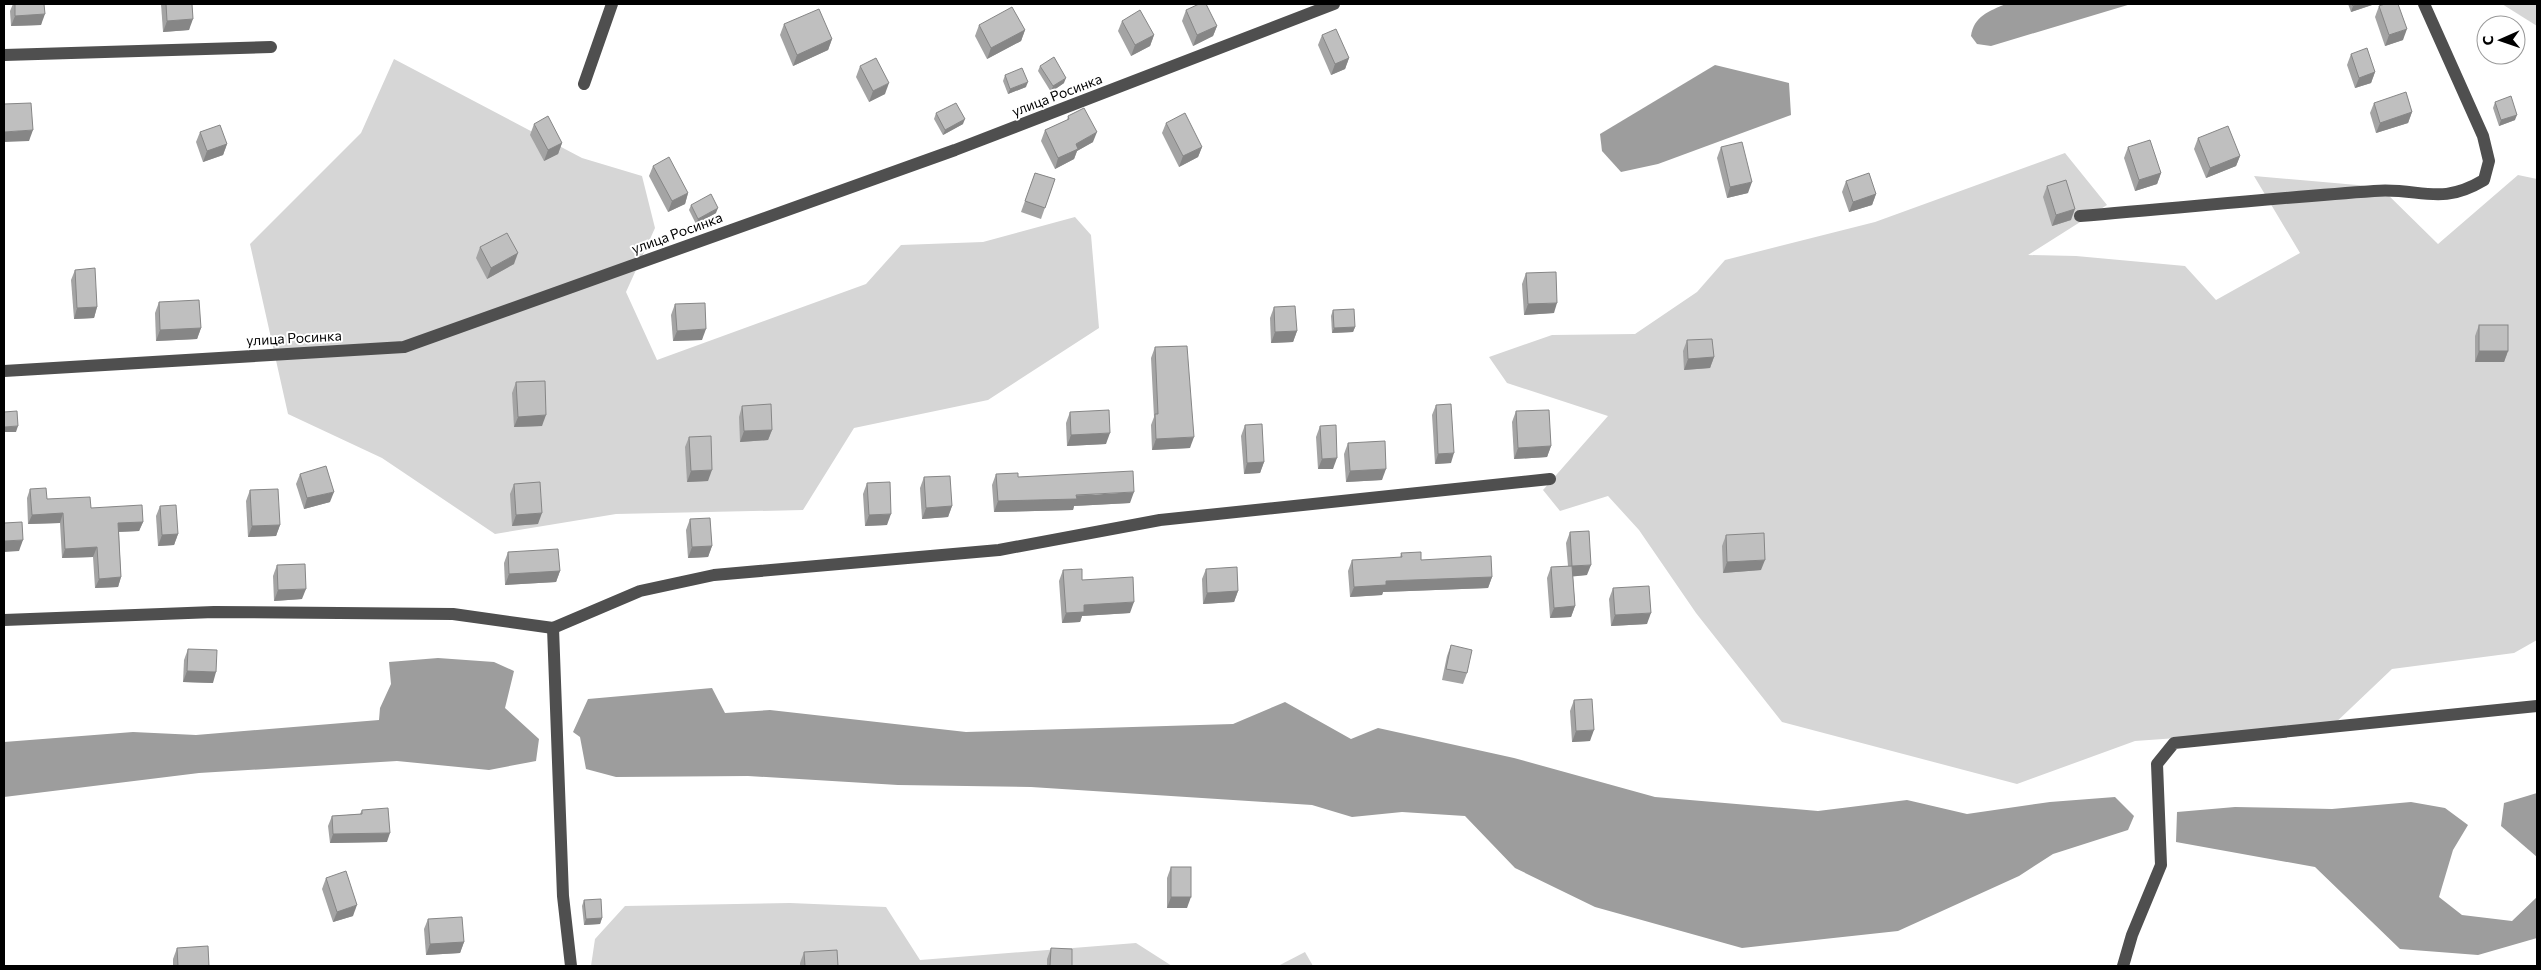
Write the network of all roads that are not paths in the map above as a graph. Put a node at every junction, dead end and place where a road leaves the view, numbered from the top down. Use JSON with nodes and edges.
{"nodes":[{"id":1,"x":612,"y":4,"type":"edge"},
{"id":2,"x":1334,"y":4,"type":"edge"},
{"id":3,"x":2424,"y":4,"type":"edge"},
{"id":4,"x":271,"y":47,"type":"dead end"},
{"id":5,"x":4,"y":55,"type":"edge"},
{"id":6,"x":584,"y":84,"type":"dead end"},
{"id":7,"x":2080,"y":216,"type":"dead end"},
{"id":8,"x":4,"y":371,"type":"edge"},
{"id":9,"x":1550,"y":479,"type":"dead end"},
{"id":10,"x":4,"y":620,"type":"edge"},
{"id":11,"x":553,"y":628,"type":"junction"},
{"id":12,"x":2537,"y":706,"type":"edge"},
{"id":13,"x":572,"y":966,"type":"edge"},
{"id":14,"x":2123,"y":966,"type":"edge"}],
"edges":[{"from":1,"to":6,"type":"street"},
{"from":2,"to":8,"type":"street","name":"улица Росинка"},
{"from":3,"to":7,"type":"street"},
{"from":4,"to":5,"type":"street"},
{"from":9,"to":11,"type":"street"},
{"from":10,"to":11,"type":"street"},
{"from":11,"to":13,"type":"street"},
{"from":12,"to":14,"type":"street"}]}
